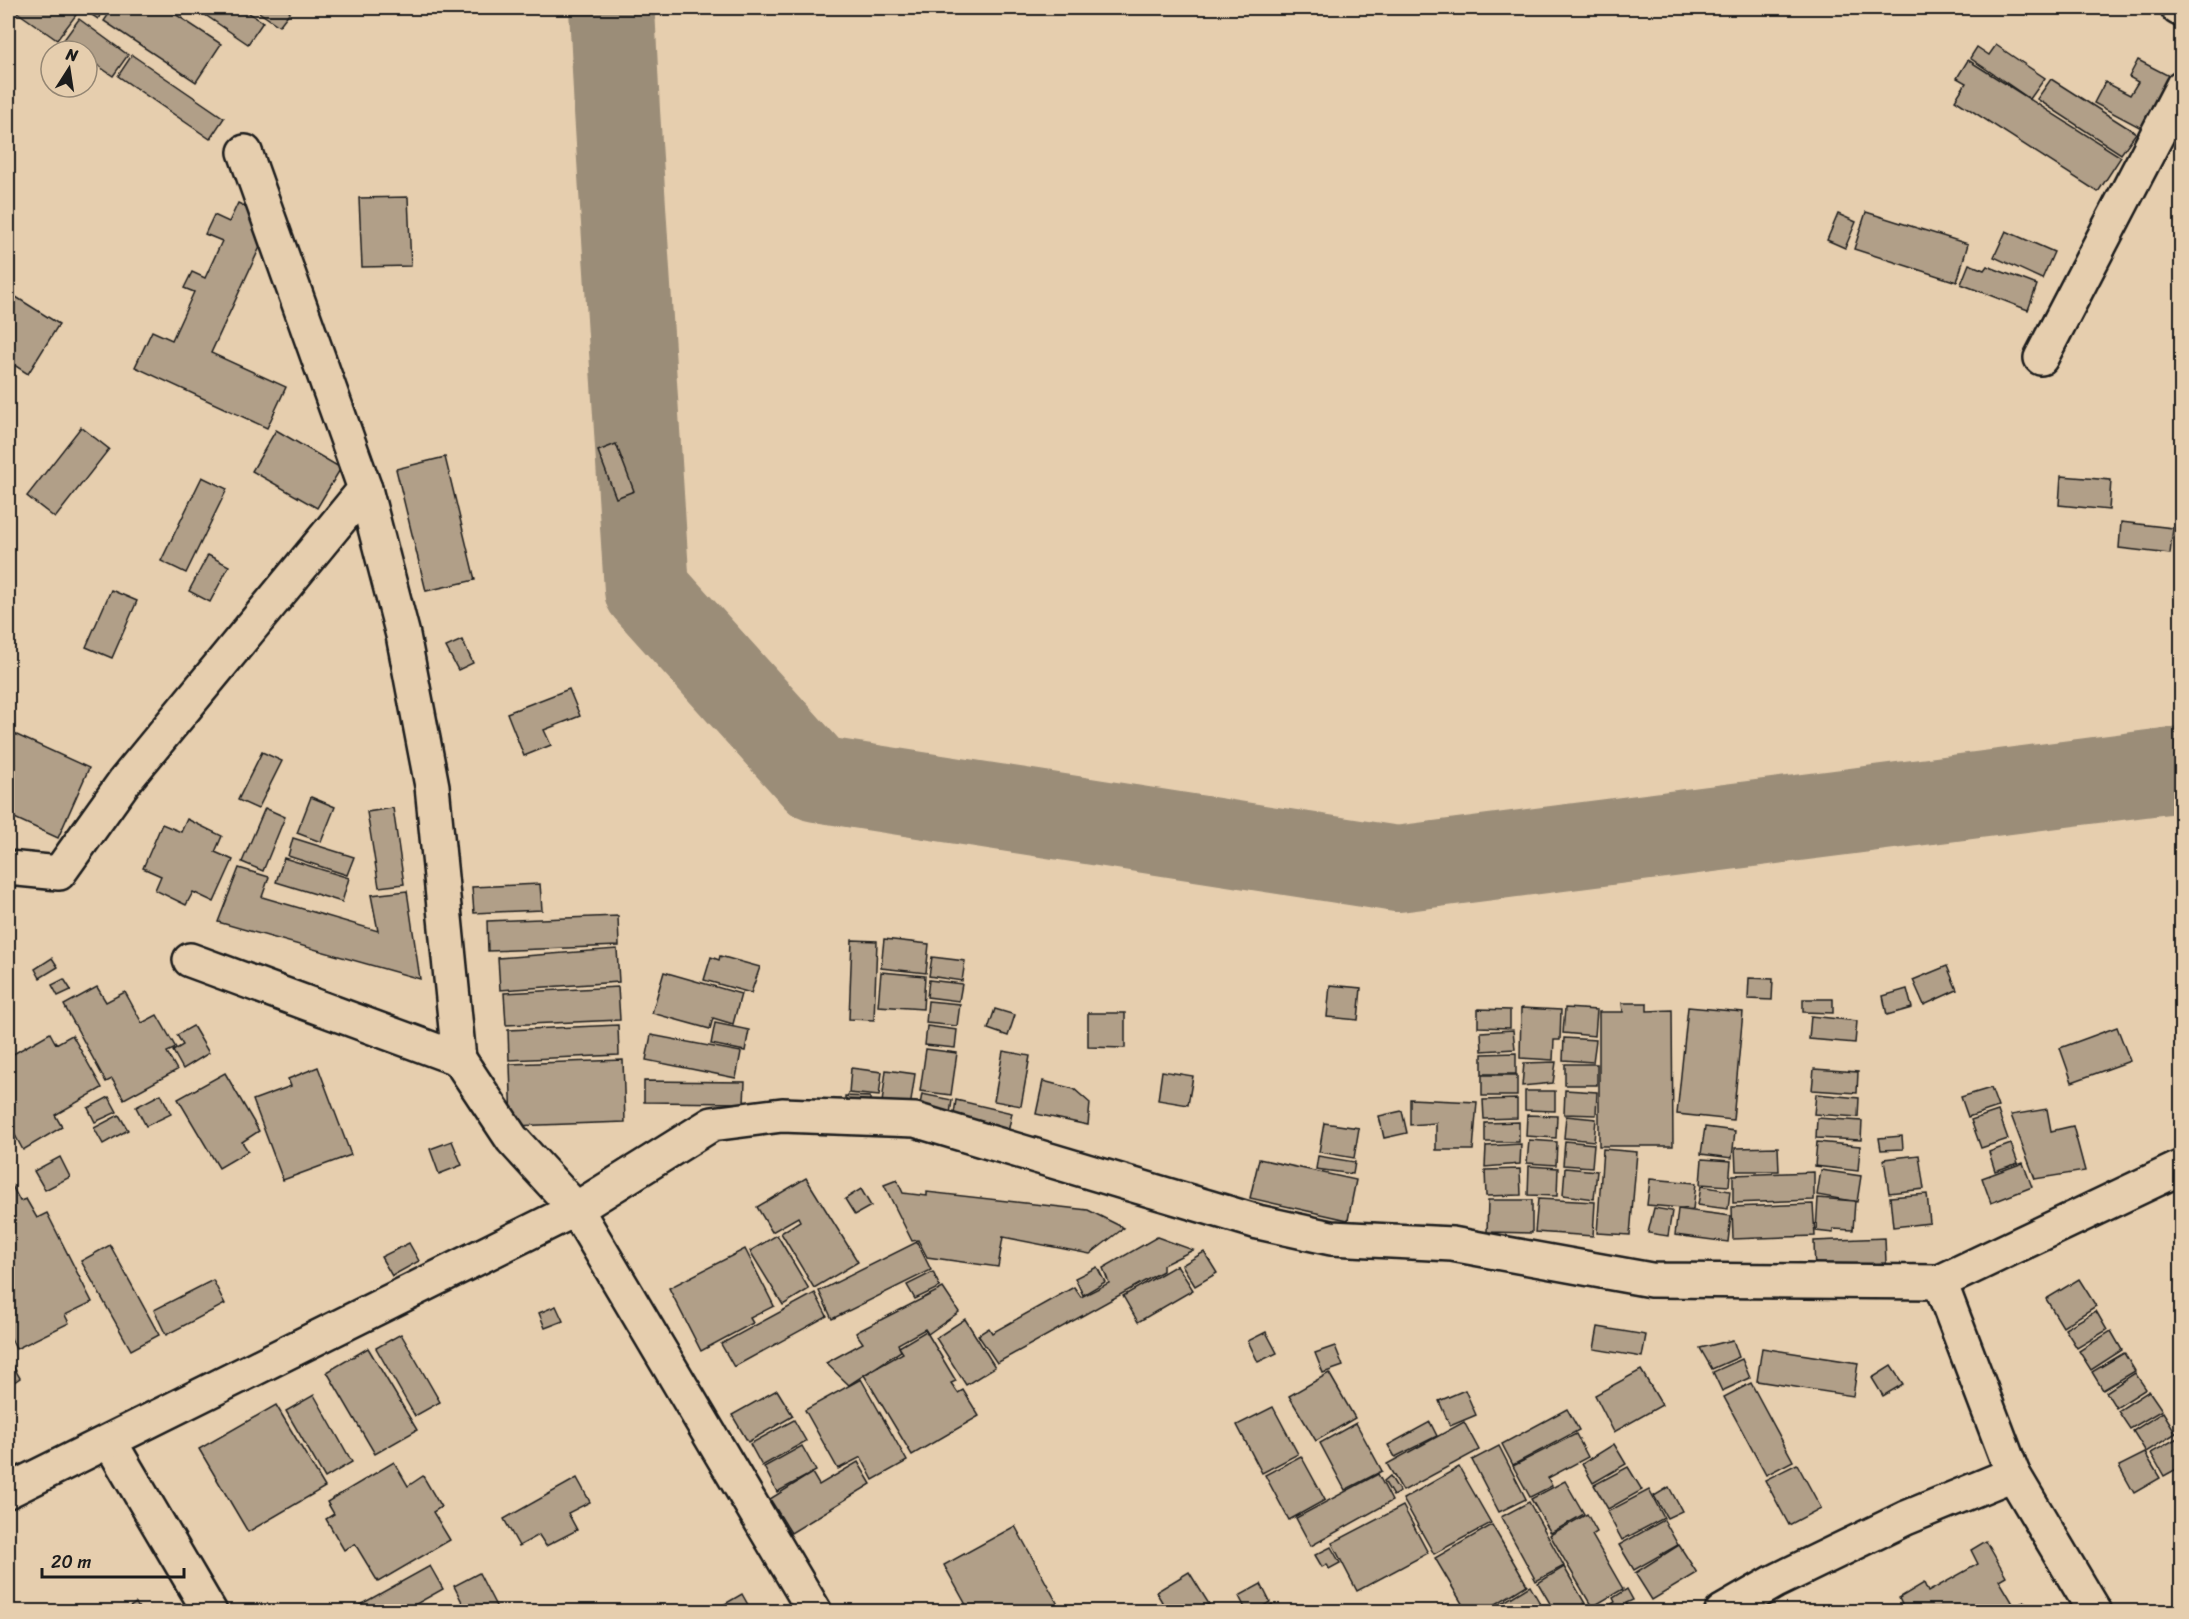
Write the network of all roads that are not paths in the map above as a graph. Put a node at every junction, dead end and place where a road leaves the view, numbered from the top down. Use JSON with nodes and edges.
{"nodes":[{"id":1,"x":2178,"y":8,"type":"edge"},
{"id":2,"x":2181,"y":10,"type":"edge"},
{"id":3,"x":2181,"y":87,"type":"edge"},
{"id":4,"x":245,"y":152,"type":"dead end"},
{"id":5,"x":2041,"y":358,"type":"dead end"},
{"id":6,"x":365,"y":489,"type":"junction"},
{"id":7,"x":8,"y":868,"type":"edge"},
{"id":8,"x":190,"y":960,"type":"dead end"},
{"id":9,"x":459,"y":1059,"type":"junction"},
{"id":10,"x":2181,"y":1167,"type":"edge"},
{"id":11,"x":576,"y":1209,"type":"junction"},
{"id":12,"x":1940,"y":1282,"type":"junction"},
{"id":13,"x":110,"y":1442,"type":"junction"},
{"id":14,"x":2013,"y":1474,"type":"junction"},
{"id":15,"x":8,"y":1491,"type":"edge"},
{"id":16,"x":1732,"y":1609,"type":"edge"},
{"id":17,"x":210,"y":1611,"type":"edge"},
{"id":18,"x":814,"y":1611,"type":"edge"},
{"id":19,"x":2095,"y":1611,"type":"edge"}],
"edges":[{"from":1,"to":2,"type":"street"},
{"from":3,"to":5,"type":"street"},
{"from":4,"to":6,"type":"street"},
{"from":6,"to":7,"type":"street"},
{"from":6,"to":9,"type":"street"},
{"from":8,"to":9,"type":"street"},
{"from":9,"to":11,"type":"street"},
{"from":10,"to":12,"type":"street"},
{"from":11,"to":12,"type":"street"},
{"from":11,"to":13,"type":"street"},
{"from":11,"to":18,"type":"street"},
{"from":12,"to":14,"type":"street"},
{"from":13,"to":15,"type":"street"},
{"from":13,"to":17,"type":"street"},
{"from":14,"to":16,"type":"street"},
{"from":14,"to":19,"type":"street"}]}
